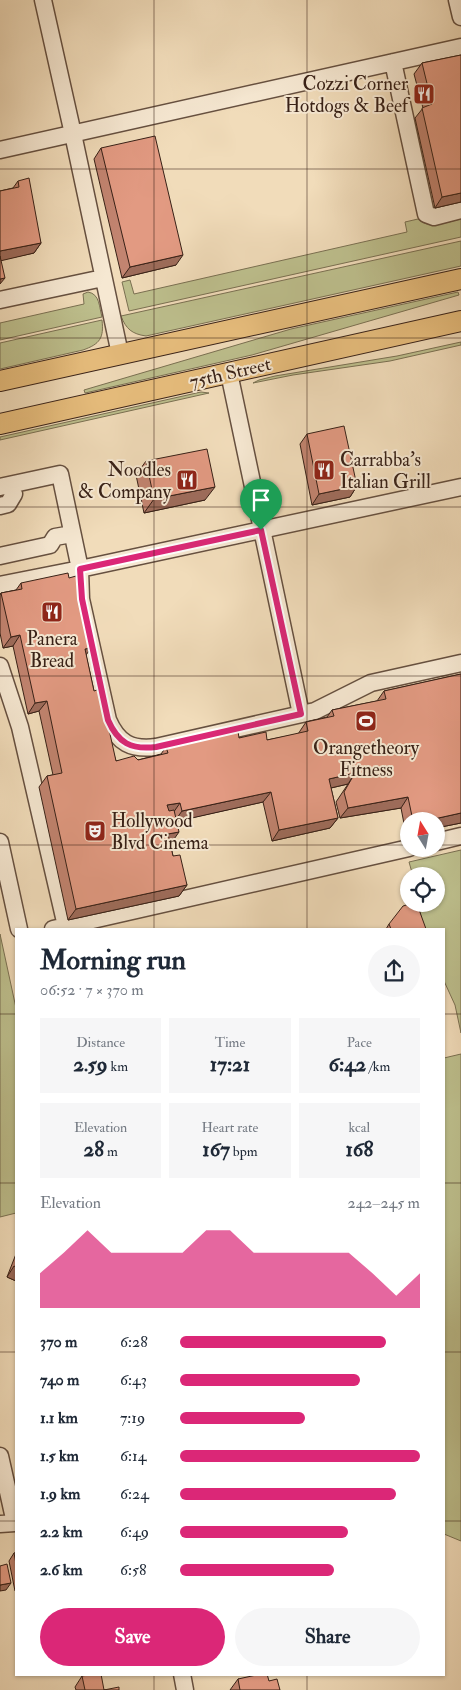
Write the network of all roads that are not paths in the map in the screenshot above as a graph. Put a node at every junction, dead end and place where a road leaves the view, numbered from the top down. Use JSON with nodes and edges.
{"nodes":[{"id":1,"x":43,"y":0,"type":"edge"},
{"id":2,"x":457,"y":0,"type":"edge"},
{"id":3,"x":461,"y":17,"type":"edge"},
{"id":4,"x":461,"y":47,"type":"edge"},
{"id":5,"x":394,"y":62,"type":"junction"},
{"id":6,"x":73,"y":134,"type":"junction"},
{"id":7,"x":0,"y":150,"type":"edge"},
{"id":8,"x":461,"y":210,"type":"edge"},
{"id":9,"x":103,"y":278,"type":"junction"},
{"id":10,"x":461,"y":279,"type":"edge"},
{"id":11,"x":0,"y":300,"type":"edge"},
{"id":12,"x":461,"y":321,"type":"edge"},
{"id":13,"x":120,"y":354,"type":"junction"},
{"id":14,"x":229,"y":373,"type":"junction"},
{"id":15,"x":0,"y":381,"type":"edge"},
{"id":16,"x":0,"y":424,"type":"edge"},
{"id":17,"x":461,"y":487,"type":"edge"},
{"id":18,"x":5,"y":491,"type":"edge"},
{"id":19,"x":0,"y":506,"type":"edge"},
{"id":20,"x":261,"y":530,"type":"junction"},
{"id":21,"x":72,"y":534,"type":"junction"},
{"id":22,"x":55,"y":537,"type":"junction"},
{"id":23,"x":0,"y":546,"type":"edge"},
{"id":24,"x":0,"y":556,"type":"edge"},
{"id":25,"x":80,"y":569,"type":"junction"},
{"id":26,"x":0,"y":585,"type":"edge"},
{"id":27,"x":461,"y":663,"type":"edge"},
{"id":28,"x":0,"y":666,"type":"edge"},
{"id":29,"x":301,"y":714,"type":"junction"},
{"id":30,"x":461,"y":836,"type":"edge"},
{"id":31,"x":445,"y":840,"type":"edge"},
{"id":32,"x":0,"y":842,"type":"edge"},
{"id":33,"x":400,"y":850,"type":"edge"},
{"id":34,"x":59,"y":927,"type":"edge"},
{"id":35,"x":19,"y":928,"type":"edge"},
{"id":36,"x":0,"y":1456,"type":"edge"},
{"id":37,"x":10,"y":1523,"type":"edge"},
{"id":38,"x":182,"y":1676,"type":"edge"},
{"id":39,"x":185,"y":1690,"type":"edge"}],
"edges":[{"from":1,"to":6,"type":"street"},
{"from":2,"to":3,"type":"street"},
{"from":4,"to":5,"type":"street"},
{"from":5,"to":6,"type":"street"},
{"from":5,"to":8,"type":"street"},
{"from":6,"to":7,"type":"street"},
{"from":6,"to":9,"type":"street"},
{"from":9,"to":11,"type":"street"},
{"from":9,"to":13,"type":"street"},
{"from":10,"to":13,"type":"main road"},
{"from":12,"to":14,"type":"main road","name":"75th Street"},
{"from":13,"to":15,"type":"main road"},
{"from":14,"to":16,"type":"main road","name":"75th Street"},
{"from":14,"to":20,"type":"street"},
{"from":17,"to":20,"type":"street"},
{"from":18,"to":19,"type":"street"},
{"from":18,"to":21,"type":"street"},
{"from":20,"to":25,"type":"street"},
{"from":20,"to":29,"type":"street"},
{"from":21,"to":22,"type":"street"},
{"from":21,"to":25,"type":"street"},
{"from":22,"to":23,"type":"street"},
{"from":22,"to":24,"type":"street"},
{"from":25,"to":26,"type":"street"},
{"from":25,"to":29,"type":"street"},
{"from":27,"to":29,"type":"street"},
{"from":28,"to":34,"type":"street"},
{"from":30,"to":31,"type":"street"},
{"from":32,"to":35,"type":"street"},
{"from":33,"to":34,"type":"street"},
{"from":36,"to":37,"type":"street"},
{"from":38,"to":39,"type":"street"}]}
